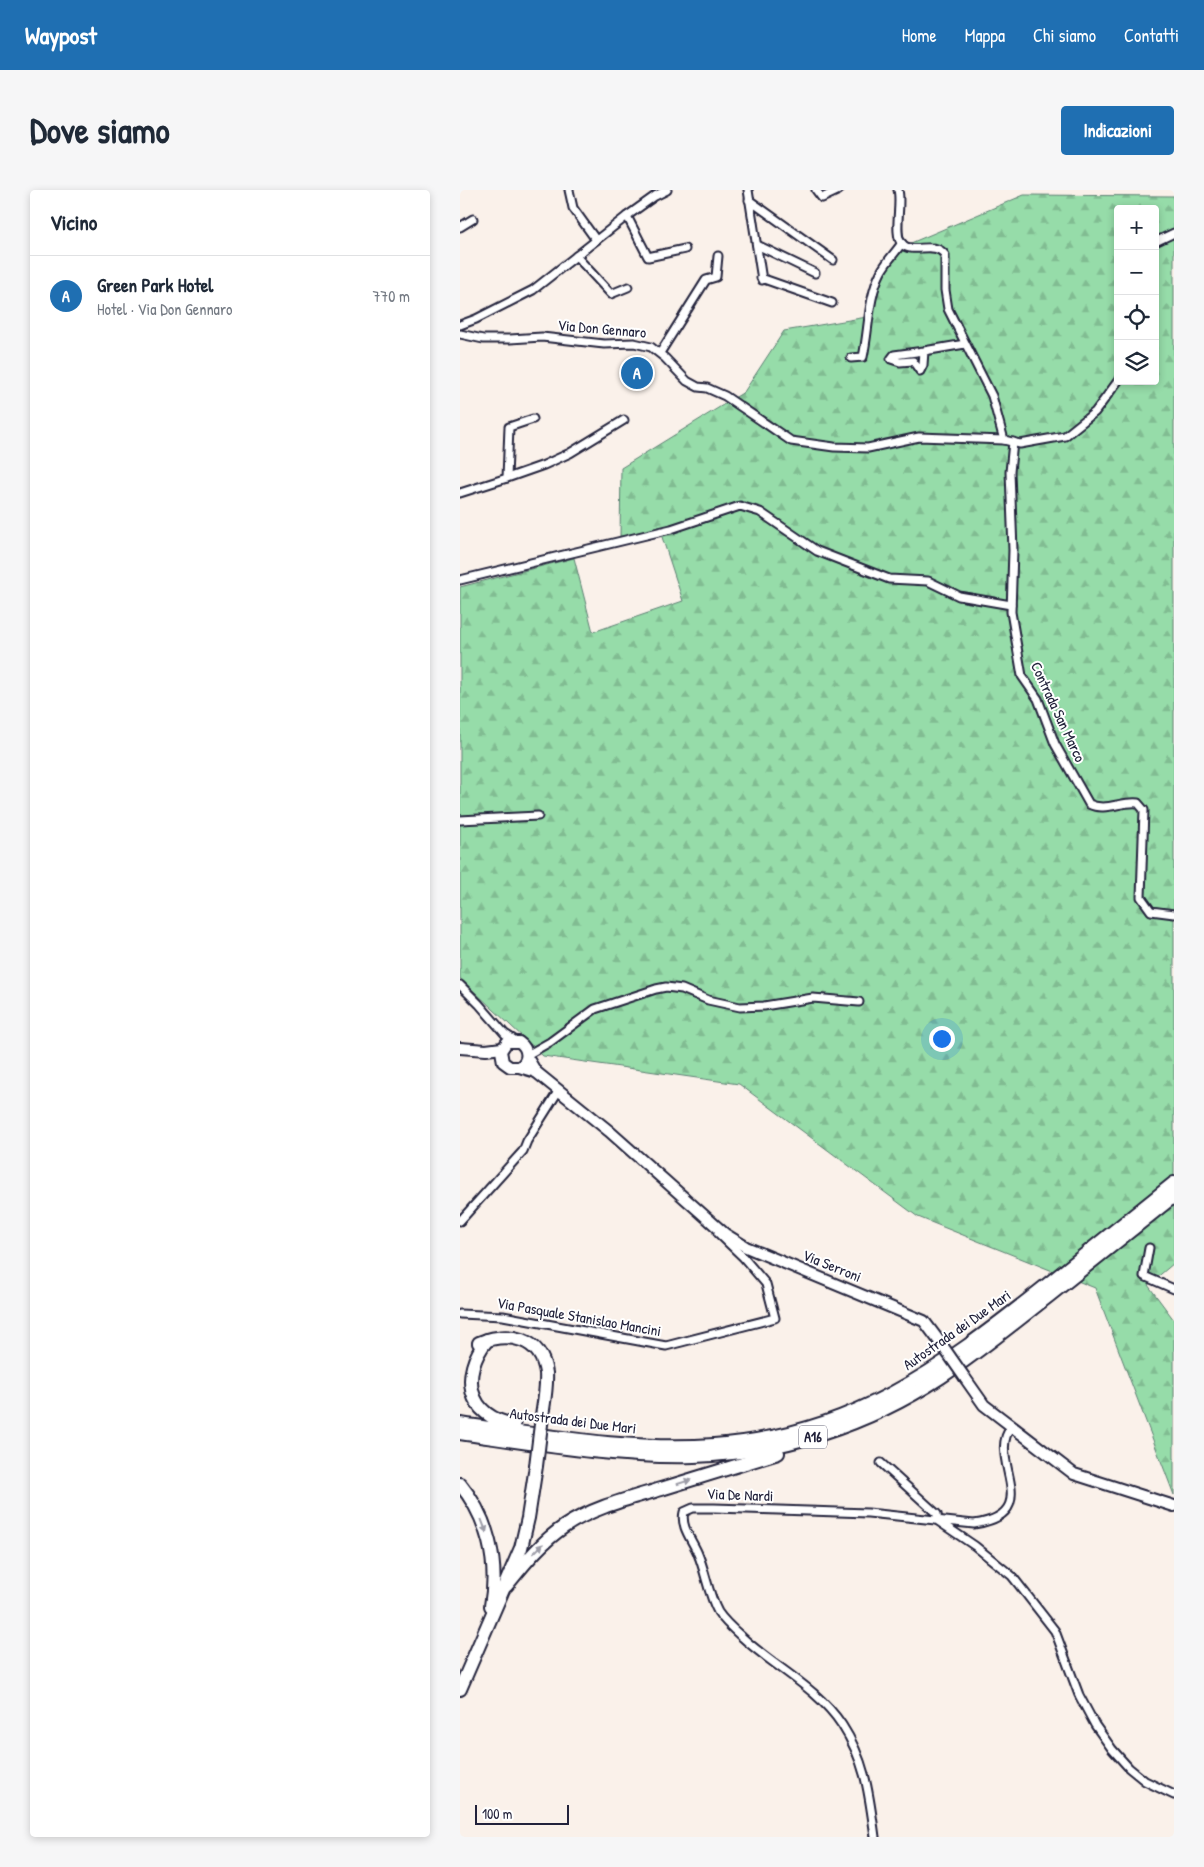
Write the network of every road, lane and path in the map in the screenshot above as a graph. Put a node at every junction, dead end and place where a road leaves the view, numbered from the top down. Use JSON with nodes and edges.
{"nodes":[{"id":1,"x":569,"y":190,"type":"edge"},
{"id":2,"x":667,"y":190,"type":"edge"},
{"id":3,"x":748,"y":190,"type":"edge"},
{"id":4,"x":816,"y":190,"type":"edge"},
{"id":5,"x":839,"y":190,"type":"edge"},
{"id":6,"x":898,"y":190,"type":"edge"},
{"id":7,"x":750,"y":200,"type":"junction"},
{"id":8,"x":627,"y":216,"type":"junction"},
{"id":9,"x":473,"y":219,"type":"dead end"},
{"id":10,"x":460,"y":227,"type":"edge"},
{"id":11,"x":1174,"y":233,"type":"edge"},
{"id":12,"x":596,"y":240,"type":"junction"},
{"id":13,"x":1159,"y":240,"type":"edge"},
{"id":14,"x":902,"y":243,"type":"junction"},
{"id":15,"x":756,"y":245,"type":"junction"},
{"id":16,"x":684,"y":249,"type":"dead end"},
{"id":17,"x":576,"y":256,"type":"junction"},
{"id":18,"x":718,"y":256,"type":"dead end"},
{"id":19,"x":833,"y":260,"type":"dead end"},
{"id":20,"x":815,"y":273,"type":"dead end"},
{"id":21,"x":628,"y":287,"type":"dead end"},
{"id":22,"x":832,"y":303,"type":"dead end"},
{"id":23,"x":460,"y":325,"type":"edge"},
{"id":24,"x":460,"y":334,"type":"edge"},
{"id":25,"x":966,"y":344,"type":"junction"},
{"id":26,"x":924,"y":351,"type":"junction"},
{"id":27,"x":660,"y":353,"type":"junction"},
{"id":28,"x":851,"y":358,"type":"dead end"},
{"id":29,"x":1115,"y":385,"type":"edge"},
{"id":30,"x":533,"y":418,"type":"dead end"},
{"id":31,"x":624,"y":420,"type":"dead end"},
{"id":32,"x":1004,"y":440,"type":"junction"},
{"id":33,"x":1012,"y":442,"type":"junction"},
{"id":34,"x":507,"y":478,"type":"junction"},
{"id":35,"x":460,"y":493,"type":"edge"},
{"id":36,"x":460,"y":580,"type":"edge"},
{"id":37,"x":1011,"y":605,"type":"junction"},
{"id":38,"x":538,"y":816,"type":"dead end"},
{"id":39,"x":460,"y":820,"type":"edge"},
{"id":40,"x":1174,"y":914,"type":"edge"},
{"id":41,"x":460,"y":985,"type":"edge"},
{"id":42,"x":859,"y":1002,"type":"dead end"},
{"id":43,"x":505,"y":1034,"type":"junction"},
{"id":44,"x":460,"y":1048,"type":"edge"},
{"id":45,"x":502,"y":1050,"type":"junction"},
{"id":46,"x":526,"y":1050,"type":"junction"},
{"id":47,"x":518,"y":1067,"type":"junction"},
{"id":48,"x":536,"y":1072,"type":"junction"},
{"id":49,"x":559,"y":1090,"type":"junction"},
{"id":50,"x":1174,"y":1183,"type":"edge"},
{"id":51,"x":1174,"y":1196,"type":"edge"},
{"id":52,"x":460,"y":1221,"type":"edge"},
{"id":53,"x":725,"y":1238,"type":"junction"},
{"id":54,"x":1107,"y":1243,"type":"junction"},
{"id":55,"x":1149,"y":1248,"type":"dead end"},
{"id":56,"x":1174,"y":1289,"type":"edge"},
{"id":57,"x":460,"y":1314,"type":"edge"},
{"id":58,"x":487,"y":1340,"type":"junction"},
{"id":59,"x":465,"y":1353,"type":"dead end"},
{"id":60,"x":966,"y":1360,"type":"junction"},
{"id":61,"x":460,"y":1424,"type":"edge"},
{"id":62,"x":1012,"y":1426,"type":"junction"},
{"id":63,"x":460,"y":1434,"type":"edge"},
{"id":64,"x":694,"y":1446,"type":"junction"},
{"id":65,"x":881,"y":1463,"type":"dead end"},
{"id":66,"x":460,"y":1484,"type":"edge"},
{"id":67,"x":1174,"y":1506,"type":"edge"},
{"id":68,"x":938,"y":1521,"type":"junction"},
{"id":69,"x":506,"y":1586,"type":"junction"},
{"id":70,"x":486,"y":1628,"type":"junction"},
{"id":71,"x":460,"y":1688,"type":"edge"},
{"id":72,"x":1174,"y":1795,"type":"edge"},
{"id":73,"x":875,"y":1837,"type":"edge"}],
"edges":[{"from":1,"to":12,"type":"street"},
{"from":2,"to":8,"type":"street"},
{"from":3,"to":7,"type":"street"},
{"from":4,"to":5,"type":"street"},
{"from":6,"to":14,"type":"street"},
{"from":7,"to":15,"type":"street"},
{"from":7,"to":19,"type":"street"},
{"from":8,"to":12,"type":"street"},
{"from":8,"to":16,"type":"street"},
{"from":9,"to":10,"type":"street"},
{"from":11,"to":13,"type":"street"},
{"from":12,"to":17,"type":"street"},
{"from":14,"to":25,"type":"street"},
{"from":14,"to":28,"type":"street"},
{"from":15,"to":20,"type":"street"},
{"from":15,"to":22,"type":"street"},
{"from":17,"to":21,"type":"street"},
{"from":17,"to":23,"type":"street"},
{"from":18,"to":27,"type":"street"},
{"from":24,"to":27,"type":"street","name":"Via Don Gennaro"},
{"from":25,"to":26,"type":"street"},
{"from":25,"to":32,"type":"street"},
{"from":26,"to":26,"type":"street"},
{"from":27,"to":32,"type":"street","name":"Via Don Gennaro"},
{"from":29,"to":33,"type":"street","name":"Via Don Gennaro"},
{"from":30,"to":34,"type":"street"},
{"from":31,"to":34,"type":"street"},
{"from":32,"to":33,"type":"street","name":"Via Don Gennaro"},
{"from":33,"to":37,"type":"street","name":"Contrada San Marco"},
{"from":34,"to":35,"type":"street"},
{"from":36,"to":37,"type":"street"},
{"from":37,"to":40,"type":"street","name":"Contrada San Marco"},
{"from":38,"to":39,"type":"street"},
{"from":41,"to":43,"type":"street"},
{"from":42,"to":46,"type":"street"},
{"from":43,"to":45,"type":"street"},
{"from":43,"to":46,"type":"street"},
{"from":44,"to":45,"type":"main road","name":"Via Serroni"},
{"from":45,"to":46,"type":"main road"},
{"from":45,"to":47,"type":"main road","name":"Via Serroni"},
{"from":46,"to":47,"type":"main road"},
{"from":46,"to":48,"type":"main road","name":"Via Serroni"},
{"from":47,"to":48,"type":"main road","name":"Via Serroni"},
{"from":48,"to":49,"type":"main road","name":"Via Serroni"},
{"from":49,"to":52,"type":"street"},
{"from":49,"to":53,"type":"main road","name":"Via Serroni"},
{"from":50,"to":54,"type":"highway","name":"Autostrada dei Due Mari","number":"A16"},
{"from":51,"to":54,"type":"highway","name":"Autostrada dei Due Mari","number":"A16"},
{"from":53,"to":57,"type":"street","name":"Via Pasquale Stanislao Mancini"},
{"from":53,"to":62,"type":"main road","name":"Via Serroni","bridge":true},
{"from":54,"to":60,"type":"highway","name":"Autostrada dei Due Mari","number":"A16"},
{"from":54,"to":64,"type":"highway","name":"Autostrada dei Due Mari","number":"A16"},
{"from":55,"to":56,"type":"street"},
{"from":58,"to":59,"type":"highway"},
{"from":58,"to":64,"type":"highway"},
{"from":58,"to":69,"type":"highway","bridge":true},
{"from":60,"to":63,"type":"highway","name":"Autostrada dei Due Mari","number":"A16"},
{"from":69,"to":60,"type":"highway","one_way":true},
{"from":61,"to":64,"type":"highway","name":"Autostrada dei Due Mari","number":"A16"},
{"from":62,"to":67,"type":"main road","name":"Via Serroni"},
{"from":62,"to":68,"type":"street","name":"Via De Nardi"},
{"from":65,"to":68,"type":"street"},
{"from":66,"to":70,"type":"highway","one_way":true},
{"from":68,"to":72,"type":"street"},
{"from":68,"to":73,"type":"street","name":"Via De Nardi"},
{"from":69,"to":70,"type":"highway"},
{"from":70,"to":71,"type":"highway"}]}
